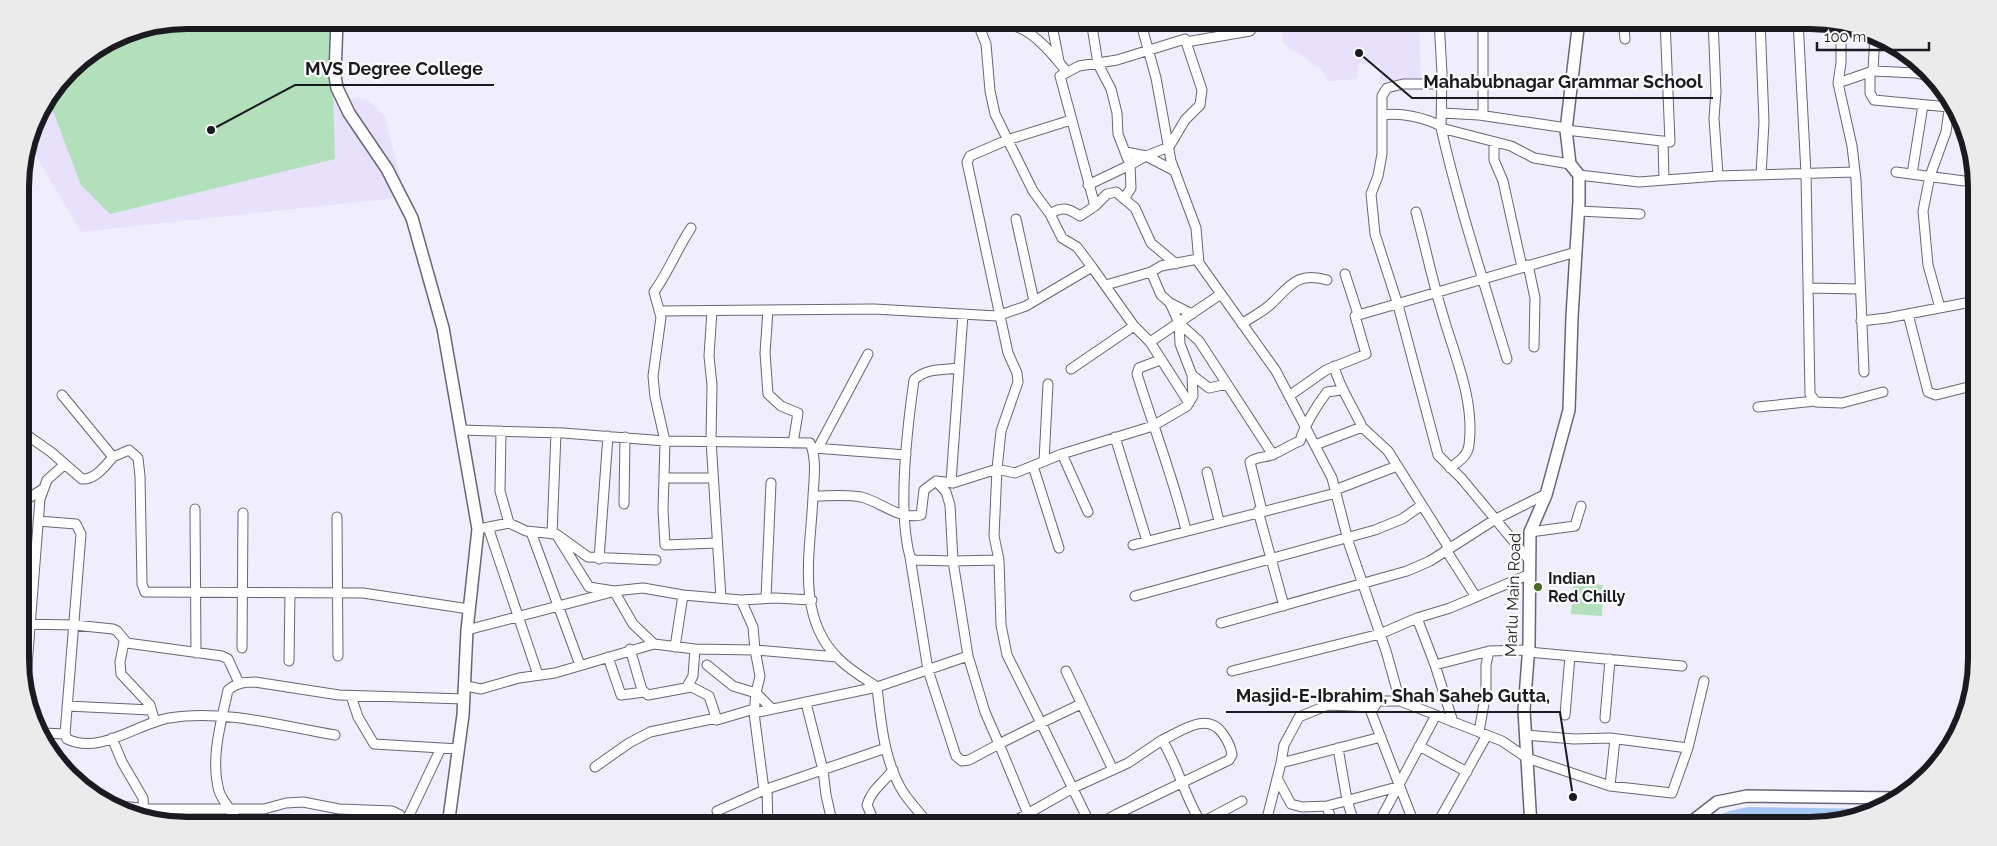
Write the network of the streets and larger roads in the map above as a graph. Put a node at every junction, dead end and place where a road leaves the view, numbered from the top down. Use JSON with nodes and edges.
{"nodes":[{"id":1,"x":337,"y":29,"type":"edge"},
{"id":2,"x":981,"y":29,"type":"edge"},
{"id":3,"x":1021,"y":29,"type":"edge"},
{"id":4,"x":1053,"y":29,"type":"edge"},
{"id":5,"x":1092,"y":29,"type":"edge"},
{"id":6,"x":1142,"y":29,"type":"edge"},
{"id":7,"x":1251,"y":29,"type":"edge"},
{"id":8,"x":1439,"y":29,"type":"edge"},
{"id":9,"x":1483,"y":29,"type":"edge"},
{"id":10,"x":1578,"y":29,"type":"edge"},
{"id":11,"x":1623,"y":29,"type":"edge"},
{"id":12,"x":1665,"y":29,"type":"edge"},
{"id":13,"x":1713,"y":29,"type":"edge"},
{"id":14,"x":1760,"y":29,"type":"edge"},
{"id":15,"x":1798,"y":29,"type":"edge"},
{"id":16,"x":1841,"y":32,"type":"edge"},
{"id":17,"x":1625,"y":39,"type":"dead end"},
{"id":18,"x":1186,"y":42,"type":"junction"},
{"id":19,"x":1874,"y":43,"type":"edge"},
{"id":20,"x":1148,"y":50,"type":"junction"},
{"id":21,"x":1060,"y":64,"type":"junction"},
{"id":22,"x":1098,"y":64,"type":"junction"},
{"id":23,"x":1916,"y":69,"type":"edge"},
{"id":24,"x":1067,"y":72,"type":"junction"},
{"id":25,"x":1871,"y":72,"type":"junction"},
{"id":26,"x":1838,"y":83,"type":"junction"},
{"id":27,"x":1441,"y":84,"type":"junction"},
{"id":28,"x":1923,"y":105,"type":"junction"},
{"id":29,"x":1945,"y":105,"type":"edge"},
{"id":30,"x":1949,"y":112,"type":"edge"},
{"id":31,"x":1442,"y":113,"type":"junction"},
{"id":32,"x":1383,"y":115,"type":"junction"},
{"id":33,"x":1483,"y":115,"type":"junction"},
{"id":34,"x":1072,"y":120,"type":"junction"},
{"id":35,"x":1441,"y":127,"type":"junction"},
{"id":36,"x":1567,"y":129,"type":"junction"},
{"id":37,"x":1007,"y":140,"type":"junction"},
{"id":38,"x":1663,"y":141,"type":"junction"},
{"id":39,"x":1494,"y":142,"type":"junction"},
{"id":40,"x":1169,"y":147,"type":"junction"},
{"id":41,"x":1126,"y":152,"type":"junction"},
{"id":42,"x":1146,"y":156,"type":"junction"},
{"id":43,"x":1570,"y":164,"type":"junction"},
{"id":44,"x":1130,"y":165,"type":"junction"},
{"id":45,"x":1175,"y":171,"type":"junction"},
{"id":46,"x":1855,"y":172,"type":"junction"},
{"id":47,"x":1896,"y":172,"type":"dead end"},
{"id":48,"x":1806,"y":174,"type":"junction"},
{"id":49,"x":1912,"y":174,"type":"junction"},
{"id":50,"x":1579,"y":175,"type":"junction"},
{"id":51,"x":1761,"y":175,"type":"junction"},
{"id":52,"x":1718,"y":176,"type":"junction"},
{"id":53,"x":1930,"y":176,"type":"junction"},
{"id":54,"x":1664,"y":180,"type":"junction"},
{"id":55,"x":1964,"y":181,"type":"dead end"},
{"id":56,"x":1088,"y":185,"type":"junction"},
{"id":57,"x":1124,"y":200,"type":"junction"},
{"id":58,"x":1095,"y":206,"type":"junction"},
{"id":59,"x":1579,"y":211,"type":"junction"},
{"id":60,"x":1416,"y":212,"type":"dead end"},
{"id":61,"x":1050,"y":214,"type":"junction"},
{"id":62,"x":1640,"y":214,"type":"dead end"},
{"id":63,"x":1016,"y":219,"type":"dead end"},
{"id":64,"x":691,"y":228,"type":"dead end"},
{"id":65,"x":1576,"y":252,"type":"junction"},
{"id":66,"x":1198,"y":258,"type":"junction"},
{"id":67,"x":1176,"y":264,"type":"junction"},
{"id":68,"x":1525,"y":266,"type":"junction"},
{"id":69,"x":1092,"y":267,"type":"junction"},
{"id":70,"x":1151,"y":272,"type":"junction"},
{"id":71,"x":1345,"y":274,"type":"dead end"},
{"id":72,"x":1483,"y":278,"type":"junction"},
{"id":73,"x":1327,"y":280,"type":"dead end"},
{"id":74,"x":1106,"y":285,"type":"junction"},
{"id":75,"x":1809,"y":288,"type":"junction"},
{"id":76,"x":1860,"y":289,"type":"junction"},
{"id":77,"x":1437,"y":293,"type":"junction"},
{"id":78,"x":1221,"y":294,"type":"junction"},
{"id":79,"x":1034,"y":301,"type":"junction"},
{"id":80,"x":1170,"y":303,"type":"junction"},
{"id":81,"x":1968,"y":303,"type":"edge"},
{"id":82,"x":1398,"y":305,"type":"junction"},
{"id":83,"x":1940,"y":308,"type":"junction"},
{"id":84,"x":768,"y":310,"type":"junction"},
{"id":85,"x":659,"y":311,"type":"junction"},
{"id":86,"x":712,"y":311,"type":"junction"},
{"id":87,"x":963,"y":314,"type":"junction"},
{"id":88,"x":1192,"y":314,"type":"junction"},
{"id":89,"x":1358,"y":314,"type":"junction"},
{"id":90,"x":1908,"y":314,"type":"junction"},
{"id":91,"x":1000,"y":315,"type":"junction"},
{"id":92,"x":1861,"y":321,"type":"junction"},
{"id":93,"x":1180,"y":323,"type":"junction"},
{"id":94,"x":1242,"y":324,"type":"junction"},
{"id":95,"x":1134,"y":326,"type":"junction"},
{"id":96,"x":1150,"y":342,"type":"junction"},
{"id":97,"x":1534,"y":346,"type":"dead end"},
{"id":98,"x":868,"y":354,"type":"dead end"},
{"id":99,"x":1507,"y":359,"type":"dead end"},
{"id":100,"x":1160,"y":360,"type":"junction"},
{"id":101,"x":1334,"y":366,"type":"junction"},
{"id":102,"x":959,"y":368,"type":"junction"},
{"id":103,"x":1071,"y":369,"type":"dead end"},
{"id":104,"x":1864,"y":372,"type":"dead end"},
{"id":105,"x":1192,"y":375,"type":"junction"},
{"id":106,"x":1048,"y":384,"type":"dead end"},
{"id":107,"x":1227,"y":384,"type":"junction"},
{"id":108,"x":1968,"y":387,"type":"edge"},
{"id":109,"x":1209,"y":388,"type":"junction"},
{"id":110,"x":1341,"y":390,"type":"junction"},
{"id":111,"x":1883,"y":392,"type":"dead end"},
{"id":112,"x":62,"y":395,"type":"dead end"},
{"id":113,"x":1289,"y":396,"type":"junction"},
{"id":114,"x":1191,"y":399,"type":"junction"},
{"id":115,"x":1815,"y":401,"type":"junction"},
{"id":116,"x":1758,"y":407,"type":"dead end"},
{"id":117,"x":1305,"y":425,"type":"junction"},
{"id":118,"x":1152,"y":426,"type":"junction"},
{"id":119,"x":1362,"y":427,"type":"junction"},
{"id":120,"x":461,"y":430,"type":"junction"},
{"id":121,"x":500,"y":431,"type":"junction"},
{"id":122,"x":556,"y":433,"type":"junction"},
{"id":123,"x":608,"y":436,"type":"junction"},
{"id":124,"x":29,"y":437,"type":"edge"},
{"id":125,"x":625,"y":437,"type":"junction"},
{"id":126,"x":1115,"y":437,"type":"junction"},
{"id":127,"x":711,"y":440,"type":"junction"},
{"id":128,"x":665,"y":441,"type":"junction"},
{"id":129,"x":793,"y":442,"type":"junction"},
{"id":130,"x":1315,"y":445,"type":"junction"},
{"id":131,"x":815,"y":448,"type":"junction"},
{"id":132,"x":1062,"y":454,"type":"junction"},
{"id":133,"x":906,"y":455,"type":"junction"},
{"id":134,"x":1273,"y":455,"type":"junction"},
{"id":135,"x":113,"y":458,"type":"junction"},
{"id":136,"x":1044,"y":461,"type":"junction"},
{"id":137,"x":65,"y":464,"type":"junction"},
{"id":138,"x":1033,"y":466,"type":"junction"},
{"id":139,"x":1397,"y":466,"type":"junction"},
{"id":140,"x":1450,"y":468,"type":"junction"},
{"id":141,"x":997,"y":469,"type":"junction"},
{"id":142,"x":1207,"y":472,"type":"dead end"},
{"id":143,"x":664,"y":478,"type":"junction"},
{"id":144,"x":713,"y":478,"type":"junction"},
{"id":145,"x":936,"y":481,"type":"junction"},
{"id":146,"x":771,"y":482,"type":"dead end"},
{"id":147,"x":951,"y":482,"type":"junction"},
{"id":148,"x":43,"y":489,"type":"junction"},
{"id":149,"x":1336,"y":492,"type":"junction"},
{"id":150,"x":1546,"y":494,"type":"junction"},
{"id":151,"x":813,"y":496,"type":"junction"},
{"id":152,"x":29,"y":498,"type":"edge"},
{"id":153,"x":624,"y":504,"type":"dead end"},
{"id":154,"x":1422,"y":505,"type":"junction"},
{"id":155,"x":1581,"y":506,"type":"dead end"},
{"id":156,"x":195,"y":509,"type":"dead end"},
{"id":157,"x":1260,"y":511,"type":"junction"},
{"id":158,"x":243,"y":512,"type":"dead end"},
{"id":159,"x":1088,"y":512,"type":"dead end"},
{"id":160,"x":906,"y":515,"type":"junction"},
{"id":161,"x":337,"y":517,"type":"dead end"},
{"id":162,"x":1494,"y":520,"type":"junction"},
{"id":163,"x":38,"y":521,"type":"junction"},
{"id":164,"x":1219,"y":521,"type":"junction"},
{"id":165,"x":509,"y":523,"type":"junction"},
{"id":166,"x":483,"y":528,"type":"junction"},
{"id":167,"x":1186,"y":530,"type":"junction"},
{"id":168,"x":531,"y":532,"type":"junction"},
{"id":169,"x":1530,"y":532,"type":"junction"},
{"id":170,"x":554,"y":534,"type":"junction"},
{"id":171,"x":1347,"y":538,"type":"junction"},
{"id":172,"x":1147,"y":541,"type":"junction"},
{"id":173,"x":718,"y":544,"type":"junction"},
{"id":174,"x":1133,"y":545,"type":"dead end"},
{"id":175,"x":1059,"y":548,"type":"dead end"},
{"id":176,"x":1448,"y":549,"type":"junction"},
{"id":177,"x":910,"y":557,"type":"junction"},
{"id":178,"x":1271,"y":558,"type":"junction"},
{"id":179,"x":599,"y":559,"type":"junction"},
{"id":180,"x":656,"y":560,"type":"dead end"},
{"id":181,"x":999,"y":560,"type":"junction"},
{"id":182,"x":953,"y":561,"type":"junction"},
{"id":183,"x":1530,"y":561,"type":"junction"},
{"id":184,"x":29,"y":563,"type":"edge"},
{"id":185,"x":35,"y":563,"type":"junction"},
{"id":186,"x":1530,"y":574,"type":"junction"},
{"id":187,"x":1362,"y":584,"type":"junction"},
{"id":188,"x":614,"y":591,"type":"junction"},
{"id":189,"x":290,"y":593,"type":"junction"},
{"id":190,"x":338,"y":593,"type":"junction"},
{"id":191,"x":195,"y":594,"type":"junction"},
{"id":192,"x":242,"y":594,"type":"junction"},
{"id":193,"x":683,"y":595,"type":"junction"},
{"id":194,"x":1135,"y":596,"type":"dead end"},
{"id":195,"x":1476,"y":597,"type":"junction"},
{"id":196,"x":721,"y":598,"type":"junction"},
{"id":197,"x":766,"y":598,"type":"junction"},
{"id":198,"x":741,"y":600,"type":"junction"},
{"id":199,"x":812,"y":600,"type":"junction"},
{"id":200,"x":29,"y":604,"type":"edge"},
{"id":201,"x":1284,"y":606,"type":"junction"},
{"id":202,"x":557,"y":607,"type":"junction"},
{"id":203,"x":469,"y":609,"type":"junction"},
{"id":204,"x":519,"y":618,"type":"junction"},
{"id":205,"x":1417,"y":618,"type":"junction"},
{"id":206,"x":1222,"y":623,"type":"dead end"},
{"id":207,"x":29,"y":624,"type":"edge"},
{"id":208,"x":74,"y":625,"type":"junction"},
{"id":209,"x":467,"y":630,"type":"junction"},
{"id":210,"x":1380,"y":634,"type":"junction"},
{"id":211,"x":124,"y":642,"type":"junction"},
{"id":212,"x":654,"y":644,"type":"junction"},
{"id":213,"x":676,"y":647,"type":"junction"},
{"id":214,"x":242,"y":648,"type":"dead end"},
{"id":215,"x":695,"y":649,"type":"junction"},
{"id":216,"x":630,"y":650,"type":"junction"},
{"id":217,"x":755,"y":650,"type":"junction"},
{"id":218,"x":1489,"y":650,"type":"junction"},
{"id":219,"x":1528,"y":651,"type":"junction"},
{"id":220,"x":196,"y":653,"type":"junction"},
{"id":221,"x":338,"y":656,"type":"dead end"},
{"id":222,"x":968,"y":656,"type":"junction"},
{"id":223,"x":1570,"y":656,"type":"junction"},
{"id":224,"x":608,"y":657,"type":"junction"},
{"id":225,"x":837,"y":657,"type":"junction"},
{"id":226,"x":1610,"y":659,"type":"junction"},
{"id":227,"x":289,"y":661,"type":"dead end"},
{"id":228,"x":707,"y":665,"type":"dead end"},
{"id":229,"x":1436,"y":665,"type":"junction"},
{"id":230,"x":580,"y":666,"type":"junction"},
{"id":231,"x":1682,"y":666,"type":"dead end"},
{"id":232,"x":928,"y":670,"type":"junction"},
{"id":233,"x":1066,"y":671,"type":"dead end"},
{"id":234,"x":1232,"y":671,"type":"dead end"},
{"id":235,"x":538,"y":675,"type":"junction"},
{"id":236,"x":1704,"y":681,"type":"dead end"},
{"id":237,"x":239,"y":683,"type":"junction"},
{"id":238,"x":466,"y":686,"type":"junction"},
{"id":239,"x":691,"y":687,"type":"junction"},
{"id":240,"x":877,"y":687,"type":"junction"},
{"id":241,"x":644,"y":692,"type":"junction"},
{"id":242,"x":756,"y":693,"type":"junction"},
{"id":243,"x":351,"y":696,"type":"junction"},
{"id":244,"x":464,"y":700,"type":"junction"},
{"id":245,"x":1400,"y":701,"type":"junction"},
{"id":246,"x":806,"y":703,"type":"junction"},
{"id":247,"x":1081,"y":704,"type":"junction"},
{"id":248,"x":67,"y":706,"type":"junction"},
{"id":249,"x":1374,"y":707,"type":"junction"},
{"id":250,"x":151,"y":710,"type":"junction"},
{"id":251,"x":772,"y":710,"type":"junction"},
{"id":252,"x":754,"y":711,"type":"junction"},
{"id":253,"x":1436,"y":715,"type":"junction"},
{"id":254,"x":1565,"y":715,"type":"dead end"},
{"id":255,"x":222,"y":716,"type":"junction"},
{"id":256,"x":716,"y":718,"type":"junction"},
{"id":257,"x":1606,"y":718,"type":"dead end"},
{"id":258,"x":155,"y":722,"type":"junction"},
{"id":259,"x":1454,"y":722,"type":"junction"},
{"id":260,"x":1041,"y":723,"type":"junction"},
{"id":261,"x":48,"y":733,"type":"edge"},
{"id":262,"x":65,"y":734,"type":"junction"},
{"id":263,"x":1483,"y":734,"type":"junction"},
{"id":264,"x":334,"y":735,"type":"dead end"},
{"id":265,"x":1526,"y":735,"type":"junction"},
{"id":266,"x":1381,"y":737,"type":"junction"},
{"id":267,"x":112,"y":738,"type":"junction"},
{"id":268,"x":1615,"y":739,"type":"junction"},
{"id":269,"x":1162,"y":740,"type":"junction"},
{"id":270,"x":999,"y":744,"type":"junction"},
{"id":271,"x":1419,"y":746,"type":"junction"},
{"id":272,"x":441,"y":748,"type":"junction"},
{"id":273,"x":886,"y":748,"type":"junction"},
{"id":274,"x":1338,"y":748,"type":"junction"},
{"id":275,"x":1688,"y":748,"type":"junction"},
{"id":276,"x":459,"y":749,"type":"junction"},
{"id":277,"x":1527,"y":758,"type":"junction"},
{"id":278,"x":1281,"y":763,"type":"junction"},
{"id":279,"x":595,"y":767,"type":"dead end"},
{"id":280,"x":823,"y":770,"type":"junction"},
{"id":281,"x":893,"y":770,"type":"junction"},
{"id":282,"x":1113,"y":770,"type":"junction"},
{"id":283,"x":1466,"y":772,"type":"junction"},
{"id":284,"x":1277,"y":778,"type":"junction"},
{"id":285,"x":1182,"y":783,"type":"junction"},
{"id":286,"x":1398,"y":786,"type":"junction"},
{"id":287,"x":1610,"y":786,"type":"junction"},
{"id":288,"x":1073,"y":788,"type":"junction"},
{"id":289,"x":766,"y":790,"type":"junction"},
{"id":290,"x":1886,"y":798,"type":"edge"},
{"id":291,"x":1242,"y":800,"type":"dead end"},
{"id":292,"x":1347,"y":800,"type":"junction"},
{"id":293,"x":1327,"y":806,"type":"junction"},
{"id":294,"x":230,"y":809,"type":"junction"},
{"id":295,"x":145,"y":811,"type":"edge"},
{"id":296,"x":717,"y":811,"type":"dead end"},
{"id":297,"x":151,"y":813,"type":"edge"},
{"id":298,"x":1028,"y":814,"type":"junction"},
{"id":299,"x":1117,"y":814,"type":"junction"},
{"id":300,"x":235,"y":817,"type":"edge"},
{"id":301,"x":401,"y":817,"type":"edge"},
{"id":302,"x":409,"y":817,"type":"edge"},
{"id":303,"x":449,"y":817,"type":"edge"},
{"id":304,"x":768,"y":817,"type":"edge"},
{"id":305,"x":831,"y":817,"type":"edge"},
{"id":306,"x":872,"y":817,"type":"edge"},
{"id":307,"x":922,"y":817,"type":"edge"},
{"id":308,"x":1022,"y":817,"type":"edge"},
{"id":309,"x":1088,"y":817,"type":"edge"},
{"id":310,"x":1111,"y":817,"type":"edge"},
{"id":311,"x":1120,"y":817,"type":"edge"},
{"id":312,"x":1196,"y":817,"type":"edge"},
{"id":313,"x":1213,"y":817,"type":"edge"},
{"id":314,"x":1267,"y":817,"type":"edge"},
{"id":315,"x":1330,"y":817,"type":"edge"},
{"id":316,"x":1352,"y":817,"type":"edge"},
{"id":317,"x":1382,"y":817,"type":"edge"},
{"id":318,"x":1411,"y":817,"type":"edge"},
{"id":319,"x":1441,"y":817,"type":"edge"},
{"id":320,"x":1530,"y":817,"type":"edge"},
{"id":321,"x":1698,"y":817,"type":"edge"}],
"edges":[{"from":1,"to":120,"type":"street"},
{"from":2,"to":37,"type":"street"},
{"from":3,"to":21,"type":"street"},
{"from":4,"to":21,"type":"street"},
{"from":5,"to":22,"type":"street"},
{"from":6,"to":20,"type":"street"},
{"from":7,"to":18,"type":"street"},
{"from":8,"to":27,"type":"street"},
{"from":9,"to":33,"type":"street"},
{"from":10,"to":36,"type":"street"},
{"from":11,"to":17,"type":"street"},
{"from":12,"to":38,"type":"street"},
{"from":13,"to":52,"type":"street"},
{"from":14,"to":51,"type":"street"},
{"from":15,"to":48,"type":"street"},
{"from":16,"to":26,"type":"street"},
{"from":18,"to":20,"type":"street"},
{"from":18,"to":40,"type":"street"},
{"from":19,"to":25,"type":"street"},
{"from":20,"to":22,"type":"street"},
{"from":20,"to":40,"type":"street"},
{"from":21,"to":24,"type":"street"},
{"from":22,"to":24,"type":"street"},
{"from":22,"to":41,"type":"street"},
{"from":23,"to":25,"type":"street"},
{"from":24,"to":34,"type":"street"},
{"from":25,"to":26,"type":"street"},
{"from":25,"to":28,"type":"street"},
{"from":26,"to":46,"type":"street"},
{"from":27,"to":31,"type":"street"},
{"from":27,"to":32,"type":"street"},
{"from":28,"to":29,"type":"street"},
{"from":28,"to":49,"type":"street"},
{"from":30,"to":53,"type":"street"},
{"from":31,"to":33,"type":"street"},
{"from":31,"to":35,"type":"street"},
{"from":32,"to":35,"type":"street"},
{"from":32,"to":82,"type":"street"},
{"from":33,"to":36,"type":"street"},
{"from":34,"to":37,"type":"street"},
{"from":34,"to":56,"type":"street"},
{"from":35,"to":39,"type":"street"},
{"from":35,"to":72,"type":"street"},
{"from":36,"to":38,"type":"street"},
{"from":36,"to":43,"type":"street"},
{"from":37,"to":61,"type":"street"},
{"from":37,"to":91,"type":"street"},
{"from":38,"to":54,"type":"street"},
{"from":39,"to":43,"type":"street"},
{"from":39,"to":68,"type":"street"},
{"from":40,"to":42,"type":"street"},
{"from":40,"to":45,"type":"street"},
{"from":41,"to":42,"type":"street"},
{"from":41,"to":44,"type":"street"},
{"from":42,"to":44,"type":"street"},
{"from":42,"to":45,"type":"street"},
{"from":43,"to":50,"type":"street"},
{"from":44,"to":56,"type":"street"},
{"from":44,"to":57,"type":"street"},
{"from":45,"to":66,"type":"street"},
{"from":46,"to":48,"type":"street"},
{"from":46,"to":76,"type":"street"},
{"from":47,"to":49,"type":"street"},
{"from":48,"to":51,"type":"street"},
{"from":48,"to":75,"type":"street"},
{"from":49,"to":53,"type":"street"},
{"from":50,"to":54,"type":"street"},
{"from":50,"to":59,"type":"street","name":"Marlu Main Road"},
{"from":51,"to":52,"type":"street"},
{"from":52,"to":54,"type":"street"},
{"from":53,"to":55,"type":"street"},
{"from":53,"to":83,"type":"street"},
{"from":56,"to":58,"type":"street"},
{"from":57,"to":58,"type":"street"},
{"from":57,"to":67,"type":"street"},
{"from":58,"to":61,"type":"street"},
{"from":59,"to":62,"type":"street"},
{"from":59,"to":65,"type":"street","name":"Marlu Main Road"},
{"from":60,"to":77,"type":"street"},
{"from":61,"to":69,"type":"street"},
{"from":63,"to":79,"type":"street"},
{"from":64,"to":85,"type":"street"},
{"from":65,"to":68,"type":"street"},
{"from":65,"to":150,"type":"street","name":"Marlu Main Road"},
{"from":66,"to":67,"type":"street"},
{"from":66,"to":78,"type":"street"},
{"from":67,"to":70,"type":"street"},
{"from":68,"to":72,"type":"street"},
{"from":68,"to":97,"type":"street"},
{"from":69,"to":74,"type":"street"},
{"from":69,"to":79,"type":"street"},
{"from":70,"to":74,"type":"street"},
{"from":70,"to":80,"type":"street"},
{"from":71,"to":89,"type":"street"},
{"from":72,"to":77,"type":"street"},
{"from":72,"to":99,"type":"street"},
{"from":73,"to":94,"type":"street"},
{"from":74,"to":95,"type":"street"},
{"from":75,"to":76,"type":"street"},
{"from":75,"to":115,"type":"street"},
{"from":76,"to":92,"type":"street"},
{"from":77,"to":82,"type":"street"},
{"from":77,"to":140,"type":"street"},
{"from":78,"to":88,"type":"street"},
{"from":78,"to":94,"type":"street"},
{"from":79,"to":91,"type":"street"},
{"from":80,"to":88,"type":"street"},
{"from":80,"to":93,"type":"street"},
{"from":81,"to":83,"type":"street"},
{"from":82,"to":89,"type":"street"},
{"from":82,"to":140,"type":"street"},
{"from":83,"to":90,"type":"street"},
{"from":84,"to":86,"type":"street"},
{"from":84,"to":87,"type":"street"},
{"from":84,"to":129,"type":"street"},
{"from":85,"to":86,"type":"street"},
{"from":85,"to":128,"type":"street"},
{"from":86,"to":127,"type":"street"},
{"from":87,"to":91,"type":"street"},
{"from":87,"to":102,"type":"street"},
{"from":88,"to":93,"type":"street"},
{"from":89,"to":101,"type":"street"},
{"from":90,"to":92,"type":"street"},
{"from":90,"to":108,"type":"street"},
{"from":91,"to":141,"type":"street"},
{"from":92,"to":104,"type":"street"},
{"from":93,"to":96,"type":"street"},
{"from":93,"to":105,"type":"street"},
{"from":93,"to":107,"type":"street"},
{"from":94,"to":113,"type":"street"},
{"from":95,"to":96,"type":"street"},
{"from":95,"to":103,"type":"street"},
{"from":96,"to":100,"type":"street"},
{"from":98,"to":131,"type":"street"},
{"from":100,"to":114,"type":"street"},
{"from":100,"to":118,"type":"street"},
{"from":101,"to":110,"type":"street"},
{"from":101,"to":113,"type":"street"},
{"from":102,"to":133,"type":"street"},
{"from":102,"to":147,"type":"street"},
{"from":105,"to":109,"type":"street"},
{"from":105,"to":114,"type":"street"},
{"from":106,"to":136,"type":"street"},
{"from":107,"to":109,"type":"street"},
{"from":107,"to":134,"type":"street"},
{"from":109,"to":114,"type":"street"},
{"from":110,"to":117,"type":"street"},
{"from":110,"to":119,"type":"street"},
{"from":111,"to":115,"type":"street"},
{"from":112,"to":135,"type":"street"},
{"from":113,"to":117,"type":"street"},
{"from":114,"to":118,"type":"street"},
{"from":115,"to":116,"type":"street"},
{"from":117,"to":130,"type":"street"},
{"from":117,"to":134,"type":"street"},
{"from":118,"to":126,"type":"street"},
{"from":118,"to":167,"type":"street"},
{"from":119,"to":130,"type":"street"},
{"from":119,"to":139,"type":"street"},
{"from":120,"to":121,"type":"street"},
{"from":120,"to":166,"type":"street"},
{"from":121,"to":122,"type":"street"},
{"from":121,"to":165,"type":"street"},
{"from":122,"to":123,"type":"street"},
{"from":122,"to":170,"type":"street"},
{"from":123,"to":125,"type":"street"},
{"from":123,"to":179,"type":"street"},
{"from":124,"to":137,"type":"street"},
{"from":125,"to":128,"type":"street"},
{"from":125,"to":153,"type":"street"},
{"from":126,"to":132,"type":"street"},
{"from":126,"to":172,"type":"street"},
{"from":127,"to":128,"type":"street"},
{"from":127,"to":129,"type":"street"},
{"from":127,"to":144,"type":"street"},
{"from":128,"to":143,"type":"street"},
{"from":129,"to":131,"type":"street"},
{"from":130,"to":149,"type":"street"},
{"from":131,"to":133,"type":"street"},
{"from":131,"to":151,"type":"street"},
{"from":132,"to":136,"type":"street"},
{"from":132,"to":159,"type":"street"},
{"from":133,"to":160,"type":"street"},
{"from":134,"to":157,"type":"street"},
{"from":135,"to":137,"type":"street"},
{"from":135,"to":191,"type":"street"},
{"from":136,"to":138,"type":"street"},
{"from":137,"to":148,"type":"street"},
{"from":138,"to":141,"type":"street"},
{"from":138,"to":175,"type":"street"},
{"from":139,"to":149,"type":"street"},
{"from":139,"to":154,"type":"street"},
{"from":140,"to":162,"type":"street"},
{"from":141,"to":147,"type":"street"},
{"from":141,"to":181,"type":"street"},
{"from":142,"to":164,"type":"street"},
{"from":143,"to":144,"type":"street"},
{"from":143,"to":173,"type":"street"},
{"from":144,"to":173,"type":"street"},
{"from":145,"to":147,"type":"street"},
{"from":145,"to":160,"type":"street"},
{"from":145,"to":182,"type":"street"},
{"from":146,"to":197,"type":"street"},
{"from":148,"to":152,"type":"street"},
{"from":148,"to":163,"type":"street"},
{"from":149,"to":157,"type":"street"},
{"from":149,"to":171,"type":"street"},
{"from":150,"to":162,"type":"street"},
{"from":150,"to":169,"type":"street","name":"Marlu Main Road"},
{"from":151,"to":160,"type":"street"},
{"from":151,"to":199,"type":"street"},
{"from":154,"to":171,"type":"street"},
{"from":154,"to":176,"type":"street"},
{"from":155,"to":169,"type":"street"},
{"from":156,"to":191,"type":"street"},
{"from":157,"to":164,"type":"street"},
{"from":157,"to":178,"type":"street"},
{"from":158,"to":192,"type":"street"},
{"from":160,"to":177,"type":"street"},
{"from":161,"to":190,"type":"street"},
{"from":162,"to":176,"type":"street"},
{"from":162,"to":183,"type":"street"},
{"from":163,"to":185,"type":"street"},
{"from":163,"to":208,"type":"street"},
{"from":164,"to":167,"type":"street"},
{"from":165,"to":166,"type":"street"},
{"from":165,"to":168,"type":"street"},
{"from":166,"to":203,"type":"street"},
{"from":166,"to":204,"type":"street"},
{"from":167,"to":172,"type":"street"},
{"from":168,"to":170,"type":"street"},
{"from":168,"to":202,"type":"street"},
{"from":169,"to":183,"type":"street","name":"Marlu Main Road"},
{"from":170,"to":179,"type":"street"},
{"from":170,"to":188,"type":"street"},
{"from":171,"to":178,"type":"street"},
{"from":171,"to":187,"type":"street"},
{"from":172,"to":174,"type":"street"},
{"from":173,"to":196,"type":"street"},
{"from":176,"to":187,"type":"street"},
{"from":176,"to":195,"type":"street"},
{"from":177,"to":182,"type":"street"},
{"from":177,"to":232,"type":"street"},
{"from":178,"to":194,"type":"street"},
{"from":178,"to":201,"type":"street"},
{"from":179,"to":180,"type":"street"},
{"from":181,"to":182,"type":"street"},
{"from":181,"to":260,"type":"street"},
{"from":182,"to":222,"type":"street"},
{"from":183,"to":186,"type":"street","name":"Marlu Main Road"},
{"from":184,"to":185,"type":"street"},
{"from":185,"to":200,"type":"street"},
{"from":186,"to":195,"type":"street"},
{"from":186,"to":219,"type":"street","name":"Marlu Main Road"},
{"from":187,"to":201,"type":"street"},
{"from":187,"to":210,"type":"street"},
{"from":188,"to":193,"type":"street"},
{"from":188,"to":202,"type":"street"},
{"from":188,"to":212,"type":"street"},
{"from":189,"to":190,"type":"street"},
{"from":189,"to":192,"type":"street"},
{"from":189,"to":227,"type":"street"},
{"from":190,"to":203,"type":"street"},
{"from":190,"to":221,"type":"street"},
{"from":191,"to":192,"type":"street"},
{"from":191,"to":220,"type":"street"},
{"from":192,"to":214,"type":"street"},
{"from":193,"to":196,"type":"street"},
{"from":193,"to":213,"type":"street"},
{"from":195,"to":205,"type":"street"},
{"from":196,"to":198,"type":"street"},
{"from":197,"to":198,"type":"street"},
{"from":197,"to":199,"type":"street"},
{"from":198,"to":217,"type":"street"},
{"from":199,"to":225,"type":"street"},
{"from":201,"to":206,"type":"street"},
{"from":202,"to":204,"type":"street"},
{"from":202,"to":230,"type":"street"},
{"from":203,"to":209,"type":"street"},
{"from":204,"to":209,"type":"street"},
{"from":204,"to":235,"type":"street"},
{"from":205,"to":210,"type":"street"},
{"from":205,"to":229,"type":"street"},
{"from":207,"to":208,"type":"street"},
{"from":208,"to":211,"type":"street"},
{"from":208,"to":248,"type":"street"},
{"from":209,"to":238,"type":"street"},
{"from":210,"to":234,"type":"street"},
{"from":210,"to":245,"type":"street"},
{"from":211,"to":220,"type":"street"},
{"from":211,"to":250,"type":"street"},
{"from":212,"to":213,"type":"street"},
{"from":212,"to":216,"type":"street"},
{"from":213,"to":215,"type":"street"},
{"from":215,"to":217,"type":"street"},
{"from":215,"to":239,"type":"street"},
{"from":216,"to":224,"type":"street"},
{"from":216,"to":241,"type":"street"},
{"from":217,"to":225,"type":"street"},
{"from":217,"to":242,"type":"street"},
{"from":218,"to":219,"type":"street"},
{"from":218,"to":229,"type":"street"},
{"from":218,"to":263,"type":"street"},
{"from":219,"to":223,"type":"street"},
{"from":219,"to":265,"type":"street","name":"Marlu Main Road"},
{"from":220,"to":237,"type":"street"},
{"from":222,"to":232,"type":"street"},
{"from":222,"to":270,"type":"street"},
{"from":223,"to":226,"type":"street"},
{"from":223,"to":254,"type":"street"},
{"from":224,"to":230,"type":"street"},
{"from":224,"to":241,"type":"street"},
{"from":225,"to":240,"type":"street"},
{"from":226,"to":231,"type":"street"},
{"from":226,"to":257,"type":"street"},
{"from":228,"to":242,"type":"street"},
{"from":229,"to":259,"type":"street"},
{"from":230,"to":235,"type":"street"},
{"from":232,"to":240,"type":"street"},
{"from":232,"to":270,"type":"street"},
{"from":233,"to":247,"type":"street"},
{"from":235,"to":238,"type":"street"},
{"from":236,"to":275,"type":"street"},
{"from":237,"to":243,"type":"street"},
{"from":237,"to":255,"type":"street"},
{"from":238,"to":244,"type":"street"},
{"from":239,"to":241,"type":"street"},
{"from":239,"to":256,"type":"street"},
{"from":240,"to":246,"type":"street"},
{"from":240,"to":273,"type":"street"},
{"from":242,"to":251,"type":"street"},
{"from":242,"to":252,"type":"street"},
{"from":243,"to":244,"type":"street"},
{"from":243,"to":272,"type":"street"},
{"from":244,"to":276,"type":"street"},
{"from":245,"to":249,"type":"street"},
{"from":245,"to":253,"type":"street"},
{"from":246,"to":251,"type":"street"},
{"from":246,"to":280,"type":"street"},
{"from":247,"to":260,"type":"street"},
{"from":247,"to":282,"type":"street"},
{"from":248,"to":250,"type":"street"},
{"from":248,"to":262,"type":"street"},
{"from":249,"to":266,"type":"street"},
{"from":249,"to":278,"type":"street"},
{"from":250,"to":258,"type":"street"},
{"from":251,"to":252,"type":"street"},
{"from":252,"to":256,"type":"street"},
{"from":252,"to":289,"type":"street"},
{"from":253,"to":259,"type":"street"},
{"from":253,"to":271,"type":"street"},
{"from":255,"to":258,"type":"street"},
{"from":255,"to":264,"type":"street"},
{"from":255,"to":294,"type":"street"},
{"from":256,"to":279,"type":"street"},
{"from":258,"to":267,"type":"street"},
{"from":259,"to":263,"type":"street"},
{"from":260,"to":270,"type":"street"},
{"from":260,"to":288,"type":"street"},
{"from":261,"to":262,"type":"street"},
{"from":262,"to":267,"type":"street"},
{"from":263,"to":277,"type":"street"},
{"from":263,"to":283,"type":"street"},
{"from":265,"to":268,"type":"street"},
{"from":265,"to":277,"type":"street","name":"Marlu Main Road"},
{"from":266,"to":274,"type":"street"},
{"from":266,"to":286,"type":"street"},
{"from":267,"to":295,"type":"street"},
{"from":268,"to":275,"type":"street"},
{"from":268,"to":287,"type":"street"},
{"from":269,"to":282,"type":"street"},
{"from":269,"to":285,"type":"street"},
{"from":269,"to":285,"type":"street"},
{"from":270,"to":298,"type":"street"},
{"from":271,"to":283,"type":"street"},
{"from":271,"to":286,"type":"street"},
{"from":272,"to":276,"type":"street"},
{"from":272,"to":302,"type":"street"},
{"from":273,"to":280,"type":"street"},
{"from":273,"to":281,"type":"street"},
{"from":274,"to":278,"type":"street"},
{"from":274,"to":292,"type":"street"},
{"from":275,"to":287,"type":"street"},
{"from":276,"to":303,"type":"street"},
{"from":277,"to":287,"type":"street"},
{"from":277,"to":320,"type":"street","name":"Marlu Main Road"},
{"from":278,"to":284,"type":"street"},
{"from":280,"to":289,"type":"street"},
{"from":280,"to":305,"type":"street"},
{"from":281,"to":306,"type":"street"},
{"from":281,"to":307,"type":"street"},
{"from":282,"to":288,"type":"street"},
{"from":283,"to":319,"type":"street"},
{"from":284,"to":293,"type":"street"},
{"from":284,"to":314,"type":"street"},
{"from":285,"to":299,"type":"street"},
{"from":285,"to":312,"type":"street"},
{"from":286,"to":292,"type":"street"},
{"from":286,"to":317,"type":"street"},
{"from":286,"to":318,"type":"street"},
{"from":288,"to":298,"type":"street"},
{"from":288,"to":309,"type":"street"},
{"from":289,"to":296,"type":"street"},
{"from":289,"to":304,"type":"street"},
{"from":290,"to":321,"type":"street"},
{"from":291,"to":313,"type":"street"},
{"from":292,"to":293,"type":"street"},
{"from":292,"to":316,"type":"street"},
{"from":293,"to":315,"type":"street"},
{"from":294,"to":297,"type":"street"},
{"from":294,"to":300,"type":"street"},
{"from":294,"to":301,"type":"street"},
{"from":298,"to":308,"type":"street"},
{"from":299,"to":310,"type":"street"},
{"from":299,"to":311,"type":"street"}]}
